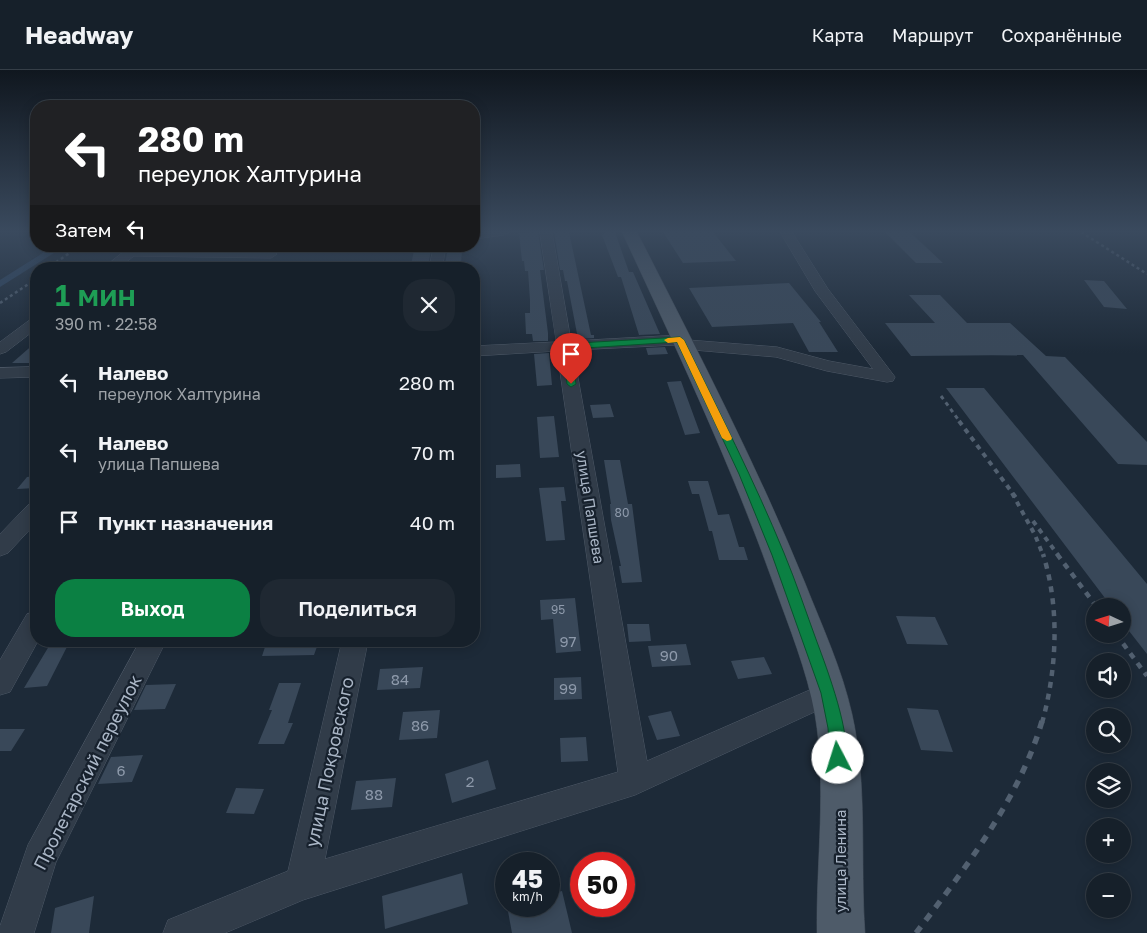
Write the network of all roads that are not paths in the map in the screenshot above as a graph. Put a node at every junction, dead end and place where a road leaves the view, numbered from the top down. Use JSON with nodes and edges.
{"nodes":[{"id":1,"x":553,"y":272,"type":"edge"},
{"id":2,"x":648,"y":272,"type":"edge"},
{"id":3,"x":811,"y":272,"type":"edge"},
{"id":4,"x":30,"y":326,"type":"edge"},
{"id":5,"x":681,"y":342,"type":"junction"},
{"id":6,"x":565,"y":346,"type":"junction"},
{"id":7,"x":0,"y":348,"type":"edge"},
{"id":8,"x":480,"y":351,"type":"edge"},
{"id":9,"x":30,"y":372,"type":"edge"},
{"id":10,"x":0,"y":373,"type":"edge"},
{"id":11,"x":30,"y":516,"type":"edge"},
{"id":12,"x":0,"y":548,"type":"edge"},
{"id":13,"x":30,"y":632,"type":"edge"},
{"id":14,"x":150,"y":647,"type":"edge"},
{"id":15,"x":354,"y":647,"type":"edge"},
{"id":16,"x":0,"y":684,"type":"edge"},
{"id":17,"x":828,"y":693,"type":"junction"},
{"id":18,"x":635,"y":781,"type":"junction"},
{"id":19,"x":303,"y":883,"type":"junction"},
{"id":20,"x":16,"y":933,"type":"edge"},
{"id":21,"x":181,"y":933,"type":"edge"},
{"id":22,"x":840,"y":933,"type":"edge"}],
"edges":[{"from":1,"to":6,"type":"street","name":"улица Папшева"},
{"from":2,"to":5,"type":"main road","name":"улица Ленина"},
{"from":3,"to":5,"type":"street"},
{"from":4,"to":7,"type":"street"},
{"from":5,"to":6,"type":"street"},
{"from":5,"to":17,"type":"main road","name":"улица Ленина"},
{"from":6,"to":8,"type":"street"},
{"from":6,"to":18,"type":"street","name":"улица Папшева"},
{"from":9,"to":10,"type":"street"},
{"from":11,"to":12,"type":"street"},
{"from":13,"to":16,"type":"street"},
{"from":14,"to":20,"type":"street","name":"Пролетарский переулок"},
{"from":15,"to":19,"type":"street","name":"улица Покровского"},
{"from":17,"to":18,"type":"street"},
{"from":17,"to":22,"type":"main road","name":"улица Ленина"},
{"from":18,"to":19,"type":"street"},
{"from":19,"to":21,"type":"street"}]}
